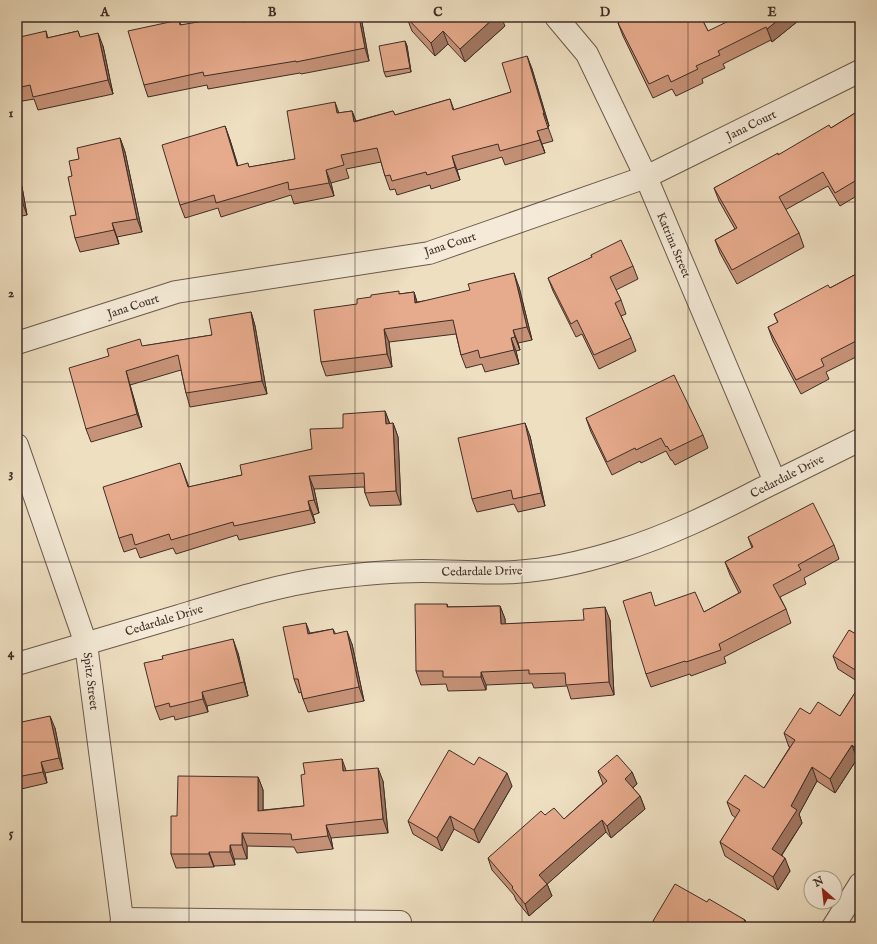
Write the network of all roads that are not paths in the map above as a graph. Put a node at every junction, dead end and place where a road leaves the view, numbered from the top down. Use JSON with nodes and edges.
{"nodes":[{"id":1,"x":556,"y":17,"type":"edge"},
{"id":2,"x":860,"y":71,"type":"edge"},
{"id":3,"x":646,"y":177,"type":"junction"},
{"id":4,"x":17,"y":343,"type":"edge"},
{"id":5,"x":860,"y":440,"type":"edge"},
{"id":6,"x":17,"y":445,"type":"edge"},
{"id":7,"x":775,"y":482,"type":"junction"},
{"id":8,"x":86,"y":644,"type":"junction"},
{"id":9,"x":17,"y":664,"type":"edge"},
{"id":10,"x":860,"y":884,"type":"edge"},
{"id":11,"x":400,"y":922,"type":"dead end"},
{"id":12,"x":121,"y":923,"type":"edge"},
{"id":13,"x":833,"y":927,"type":"edge"}],
"edges":[{"from":1,"to":3,"type":"street","name":"Katrina Street"},
{"from":2,"to":3,"type":"street","name":"Jana Court"},
{"from":3,"to":4,"type":"street","name":"Jana Court"},
{"from":3,"to":7,"type":"street","name":"Katrina Street"},
{"from":5,"to":7,"type":"street","name":"Cedardale Drive"},
{"from":6,"to":8,"type":"street","name":"Spitz Street"},
{"from":7,"to":8,"type":"street","name":"Cedardale Drive"},
{"from":8,"to":9,"type":"street","name":"Cedardale Drive"},
{"from":8,"to":12,"type":"street","name":"Spitz Street"},
{"from":10,"to":13,"type":"street"},
{"from":11,"to":12,"type":"street"}]}
